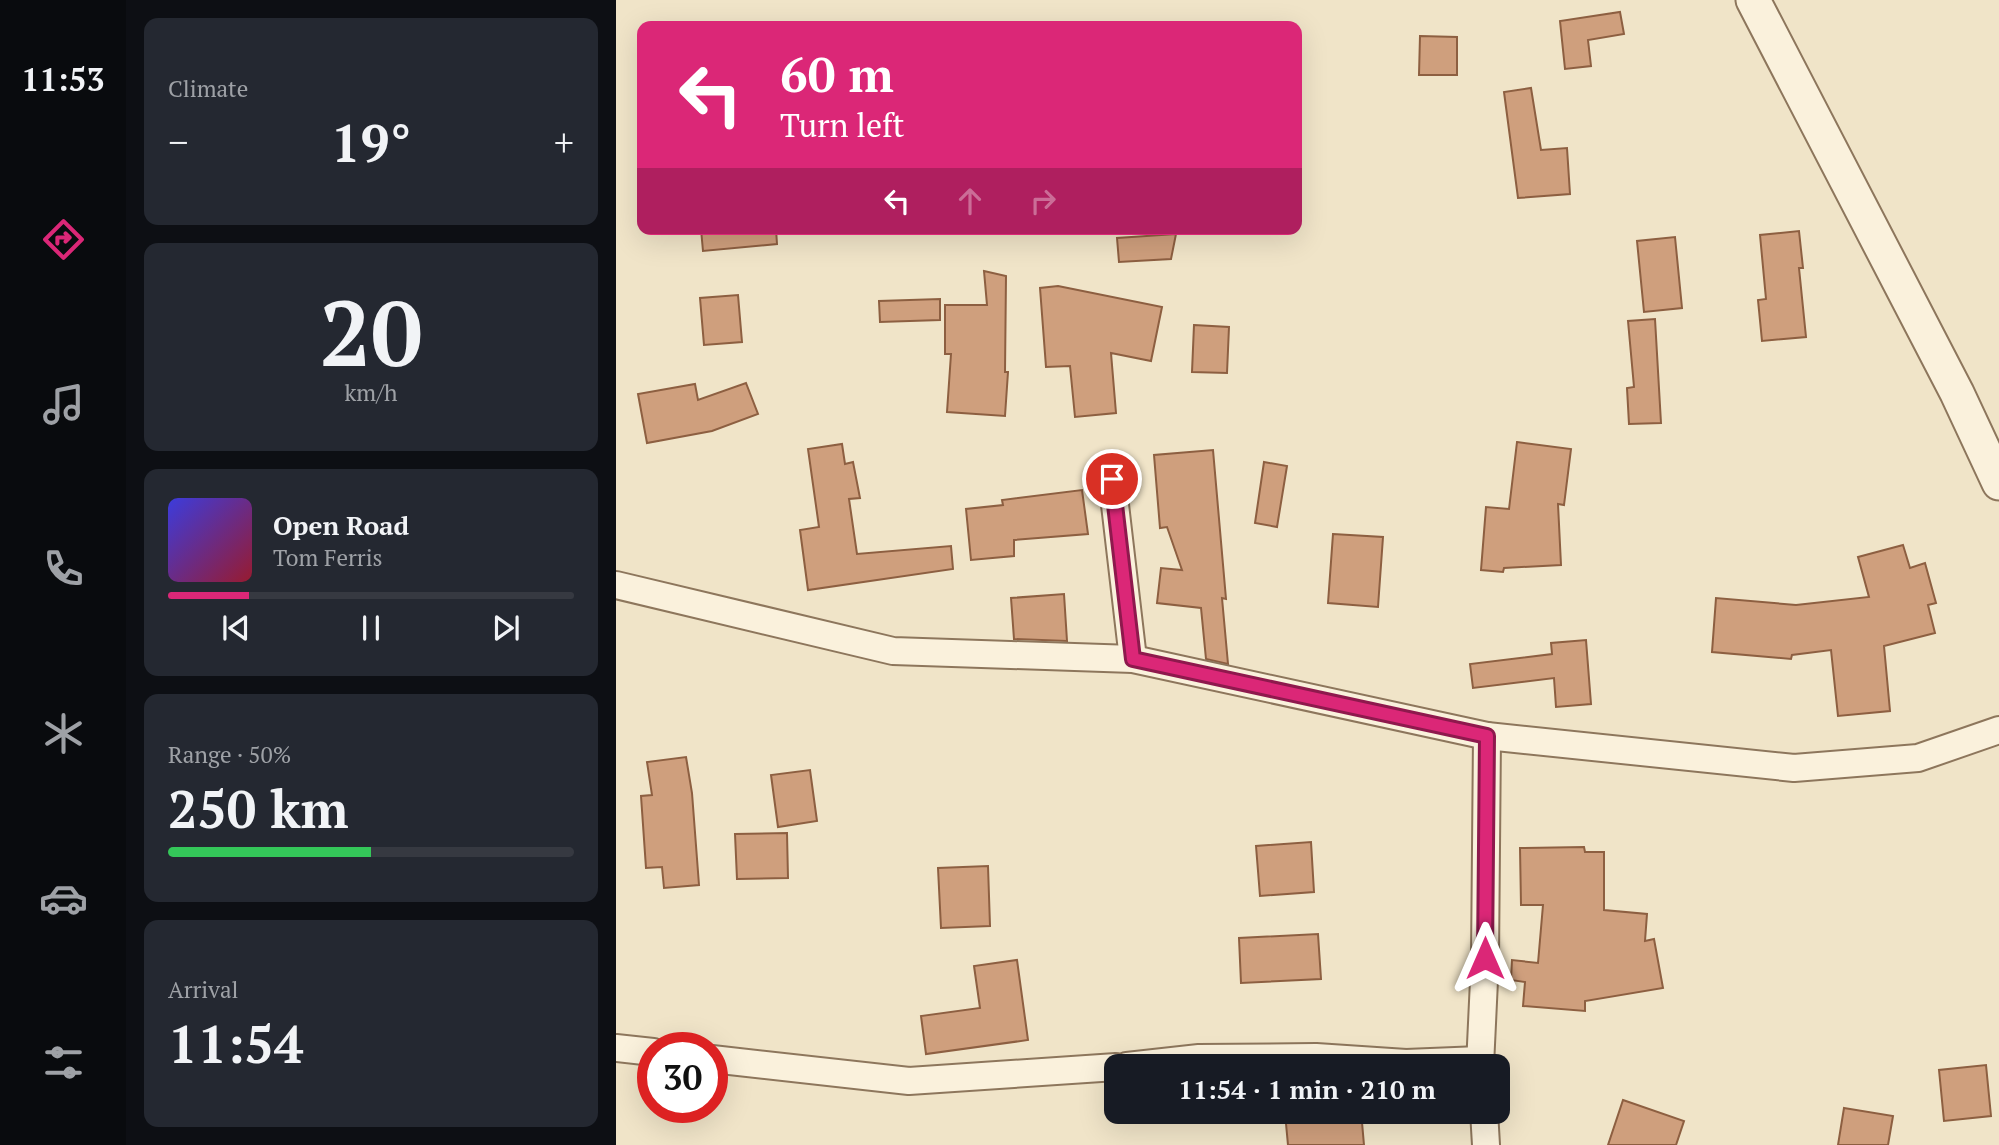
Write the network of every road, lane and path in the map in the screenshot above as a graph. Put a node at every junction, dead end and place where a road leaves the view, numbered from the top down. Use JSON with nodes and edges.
{"nodes":[{"id":1,"x":1753,"y":0,"type":"edge"},
{"id":2,"x":1112,"y":479,"type":"dead end"},
{"id":3,"x":1999,"y":483,"type":"edge"},
{"id":4,"x":616,"y":585,"type":"edge"},
{"id":5,"x":1133,"y":659,"type":"junction"},
{"id":6,"x":1999,"y":730,"type":"edge"},
{"id":7,"x":1487,"y":736,"type":"junction"},
{"id":8,"x":616,"y":1048,"type":"edge"},
{"id":9,"x":637,"y":1050,"type":"edge"},
{"id":10,"x":1480,"y":1054,"type":"edge"},
{"id":11,"x":728,"y":1061,"type":"edge"},
{"id":12,"x":1104,"y":1068,"type":"edge"},
{"id":13,"x":1485,"y":1124,"type":"edge"},
{"id":14,"x":1486,"y":1145,"type":"edge"}],
"edges":[{"from":1,"to":3,"type":"street"},
{"from":2,"to":5,"type":"street"},
{"from":4,"to":5,"type":"street"},
{"from":5,"to":7,"type":"street"},
{"from":6,"to":7,"type":"street"},
{"from":7,"to":10,"type":"street"},
{"from":8,"to":9,"type":"street"},
{"from":11,"to":12,"type":"street"},
{"from":13,"to":14,"type":"street"}]}
